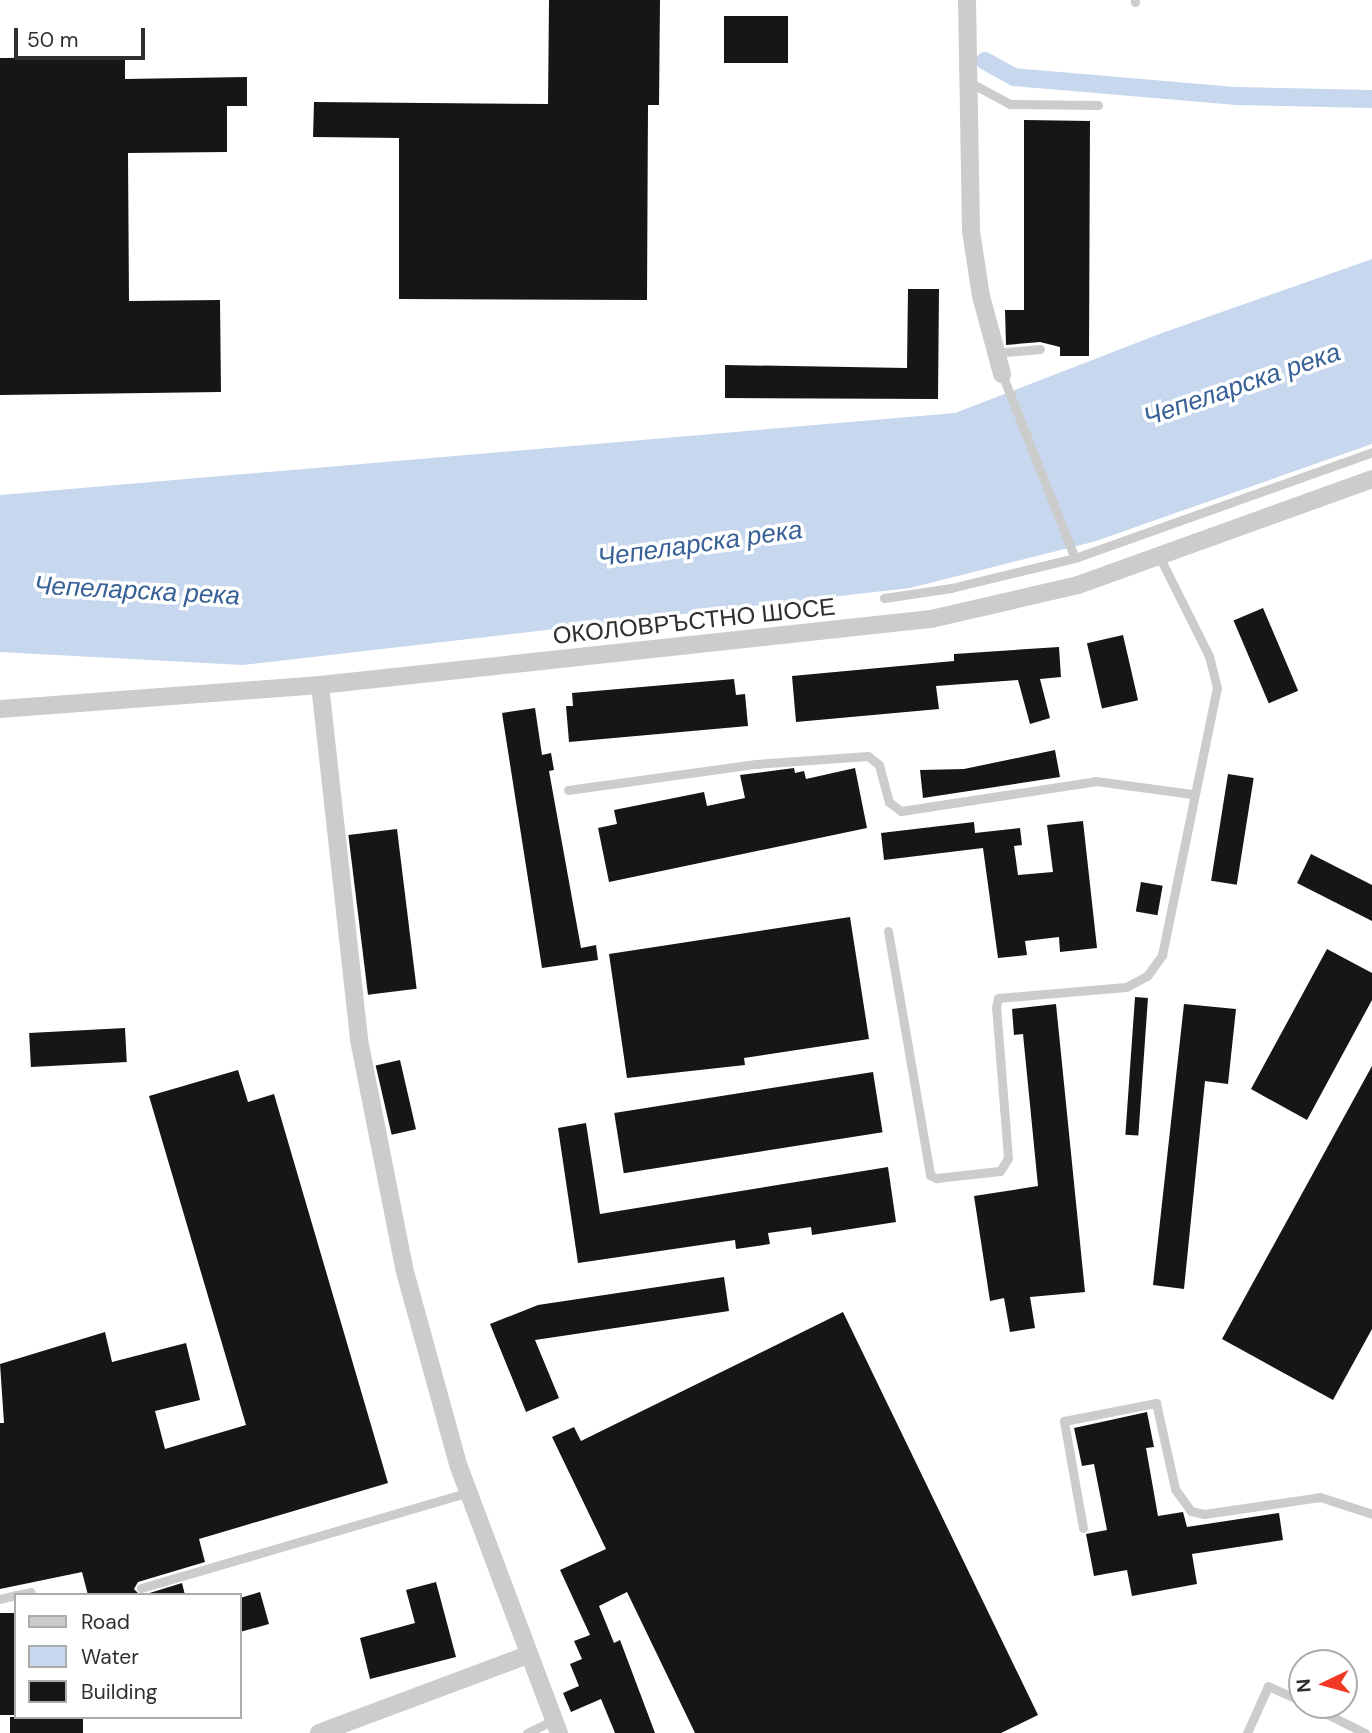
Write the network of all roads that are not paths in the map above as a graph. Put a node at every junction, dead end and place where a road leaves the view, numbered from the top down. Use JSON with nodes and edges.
{"nodes":[{"id":1,"x":967,"y":0,"type":"edge"},
{"id":2,"x":966,"y":80,"type":"junction"},
{"id":3,"x":1098,"y":105,"type":"dead end"},
{"id":4,"x":1040,"y":349,"type":"dead end"},
{"id":5,"x":995,"y":353,"type":"junction"},
{"id":6,"x":1002,"y":374,"type":"joint"},
{"id":7,"x":1372,"y":452,"type":"edge"},
{"id":8,"x":1372,"y":479,"type":"edge"},
{"id":9,"x":1159,"y":556,"type":"junction"},
{"id":10,"x":1075,"y":558,"type":"junction"},
{"id":11,"x":884,"y":598,"type":"dead end"},
{"id":12,"x":320,"y":685,"type":"junction"},
{"id":13,"x":0,"y":709,"type":"edge"},
{"id":14,"x":568,"y":790,"type":"dead end"},
{"id":15,"x":1192,"y":794,"type":"junction"},
{"id":16,"x":888,"y":930,"type":"dead end"},
{"id":17,"x":469,"y":1492,"type":"junction"},
{"id":18,"x":1372,"y":1514,"type":"edge"},
{"id":19,"x":1083,"y":1528,"type":"dead end"},
{"id":20,"x":141,"y":1588,"type":"dead end"},
{"id":21,"x":31,"y":1592,"type":"dead end"},
{"id":22,"x":26,"y":1593,"type":"edge"},
{"id":23,"x":528,"y":1655,"type":"junction"},
{"id":24,"x":1288,"y":1695,"type":"edge"},
{"id":25,"x":1337,"y":1719,"type":"edge"},
{"id":26,"x":556,"y":1727,"type":"edge"},
{"id":27,"x":319,"y":1733,"type":"edge"},
{"id":28,"x":527,"y":1733,"type":"edge"},
{"id":29,"x":1247,"y":1733,"type":"edge"},
{"id":30,"x":1365,"y":1733,"type":"edge"}],
"edges":[{"from":1,"to":2,"type":"street"},
{"from":2,"to":3,"type":"lane"},
{"from":2,"to":5,"type":"street"},
{"from":4,"to":5,"type":"lane"},
{"from":5,"to":6,"type":"street"},
{"from":6,"to":10,"type":"lane"},
{"from":7,"to":10,"type":"lane"},
{"from":8,"to":9,"type":"street","name":"ОКОЛОВРЪСТНО ШОСЕ"},
{"from":9,"to":12,"type":"street","name":"ОКОЛОВРЪСТНО ШОСЕ"},
{"from":9,"to":15,"type":"lane"},
{"from":10,"to":11,"type":"lane"},
{"from":12,"to":13,"type":"street","name":"ОКОЛОВРЪСТНО ШОСЕ"},
{"from":12,"to":17,"type":"street"},
{"from":14,"to":15,"type":"lane"},
{"from":15,"to":16,"type":"lane"},
{"from":17,"to":20,"type":"lane"},
{"from":17,"to":23,"type":"street"},
{"from":18,"to":19,"type":"lane"},
{"from":21,"to":22,"type":"lane"},
{"from":23,"to":26,"type":"street"},
{"from":23,"to":27,"type":"street"},
{"from":24,"to":29,"type":"lane"},
{"from":25,"to":30,"type":"lane"},
{"from":26,"to":28,"type":"lane"}]}
